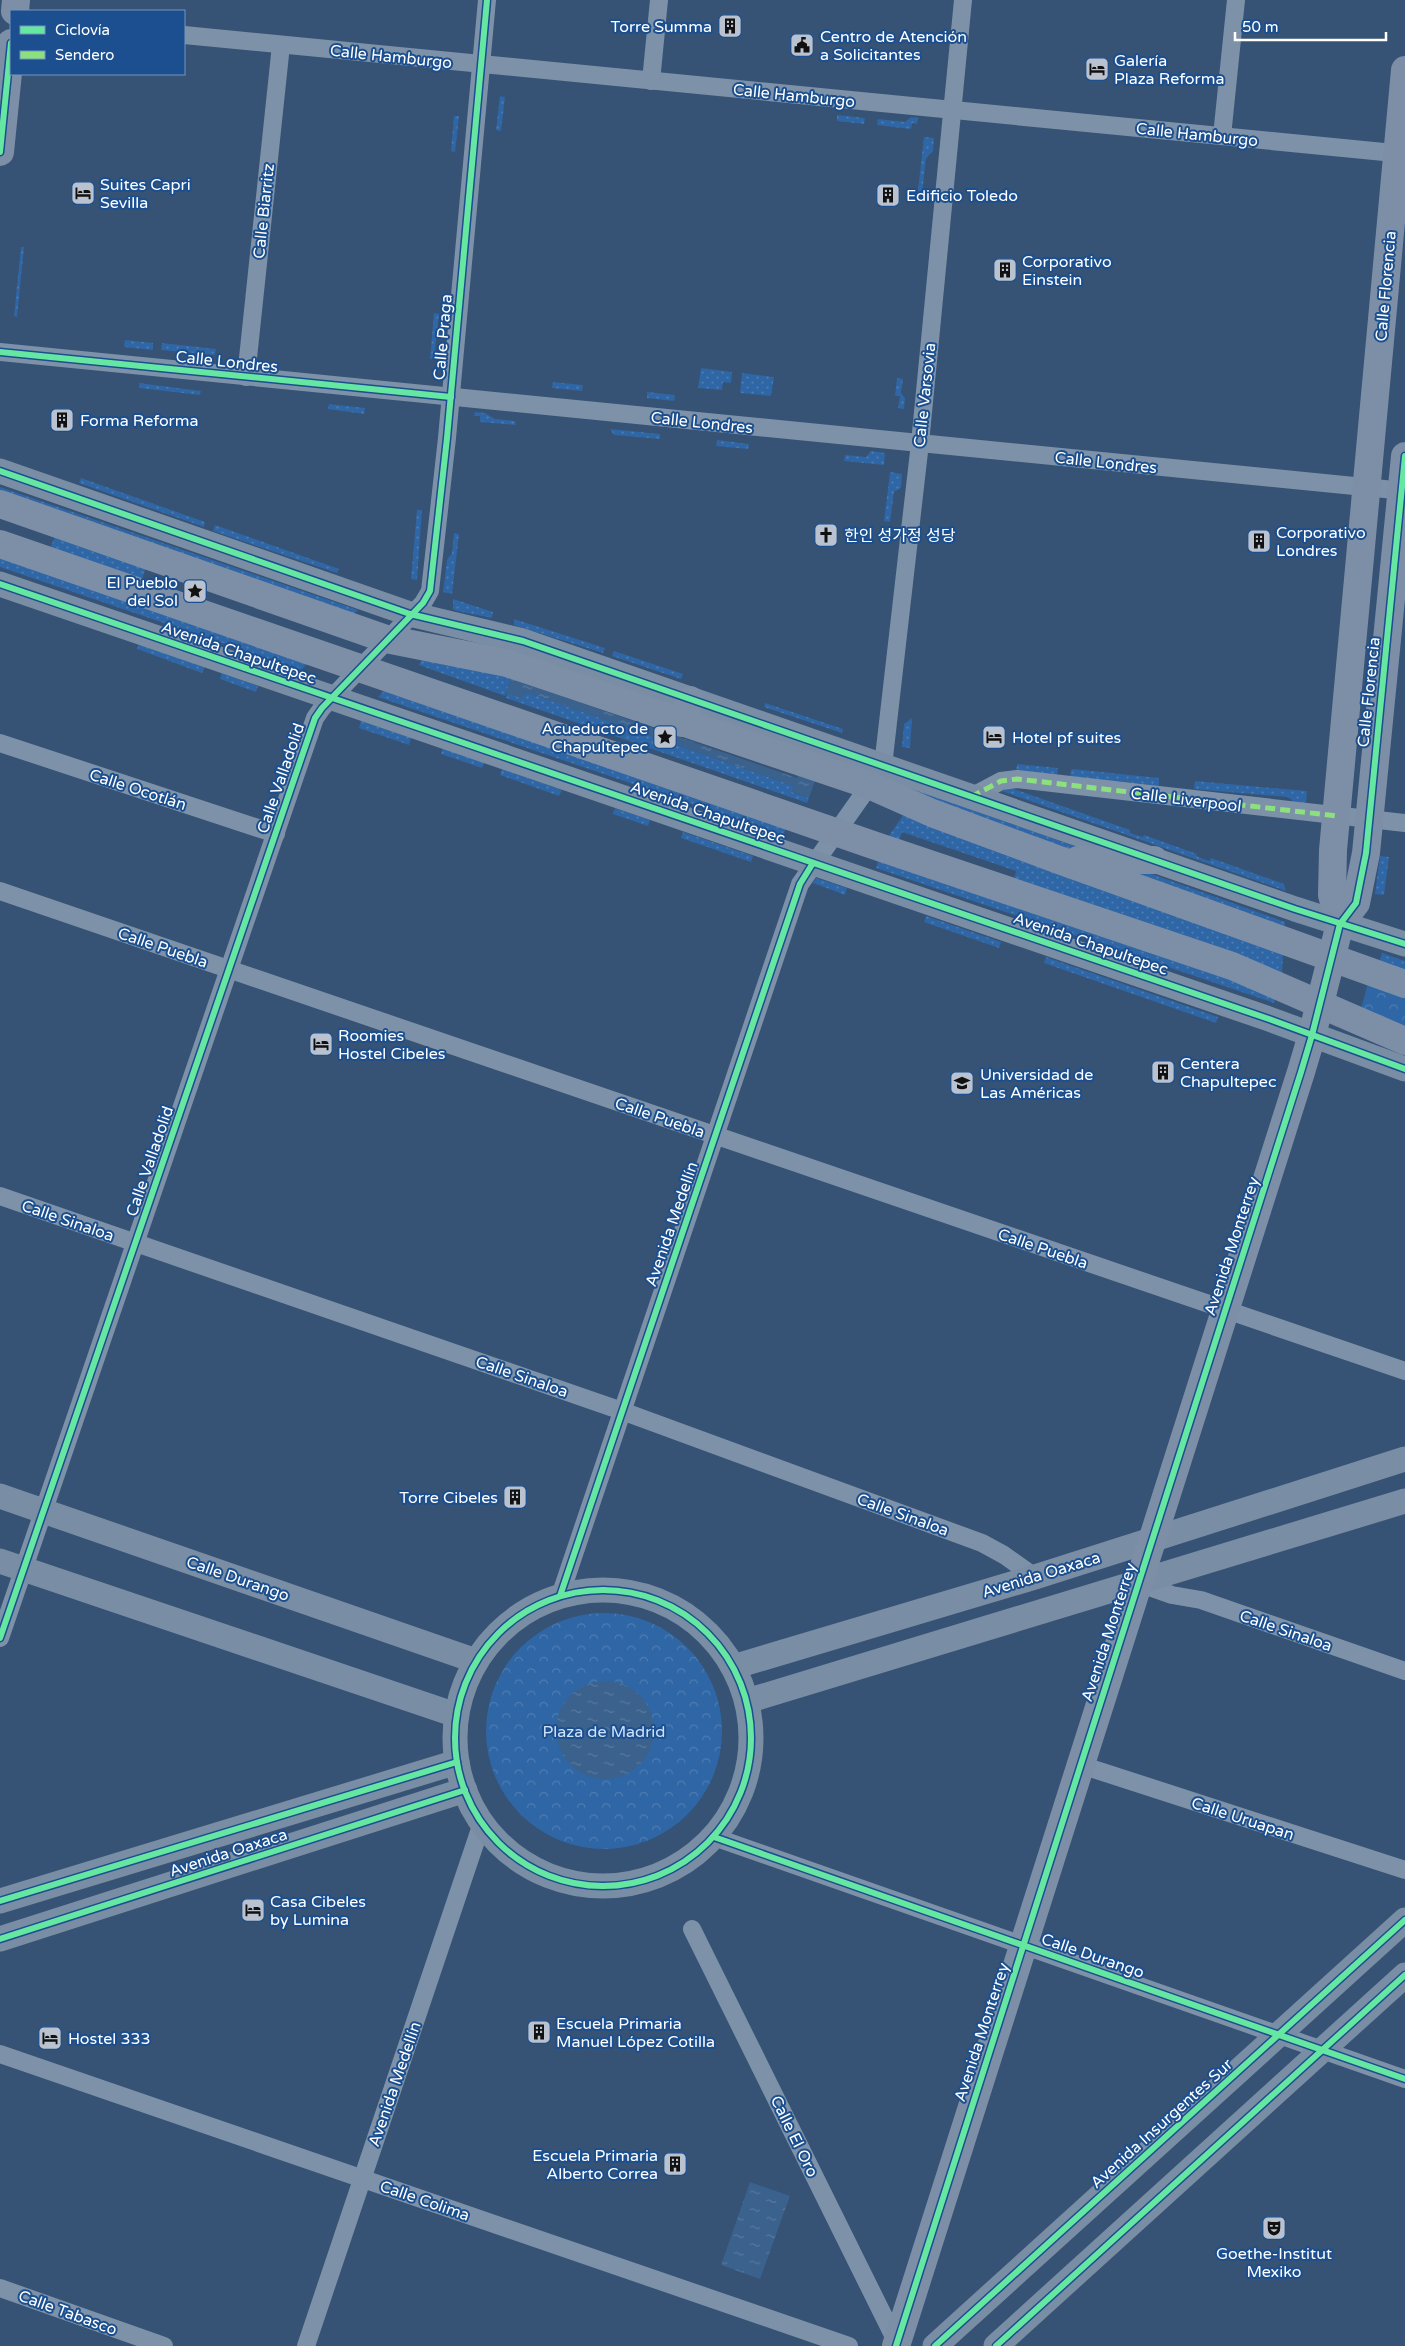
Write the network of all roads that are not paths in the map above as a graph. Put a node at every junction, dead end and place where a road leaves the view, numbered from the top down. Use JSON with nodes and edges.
{"nodes":[{"id":1,"x":487,"y":0,"type":"edge"},
{"id":2,"x":659,"y":0,"type":"edge"},
{"id":3,"x":963,"y":0,"type":"edge"},
{"id":4,"x":1236,"y":0,"type":"edge"},
{"id":5,"x":185,"y":35,"type":"edge"},
{"id":6,"x":280,"y":45,"type":"junction"},
{"id":7,"x":10,"y":53,"type":"edge"},
{"id":8,"x":482,"y":64,"type":"junction"},
{"id":9,"x":1405,"y":70,"type":"edge"},
{"id":10,"x":651,"y":81,"type":"junction"},
{"id":11,"x":952,"y":110,"type":"junction"},
{"id":12,"x":1222,"y":136,"type":"junction"},
{"id":13,"x":0,"y":152,"type":"edge"},
{"id":14,"x":1401,"y":153,"type":"edge"},
{"id":15,"x":0,"y":352,"type":"edge"},
{"id":16,"x":246,"y":377,"type":"junction"},
{"id":17,"x":451,"y":397,"type":"junction"},
{"id":18,"x":920,"y":443,"type":"junction"},
{"id":19,"x":1405,"y":456,"type":"edge"},
{"id":20,"x":0,"y":471,"type":"edge"},
{"id":21,"x":1367,"y":488,"type":"junction"},
{"id":22,"x":1403,"y":491,"type":"edge"},
{"id":23,"x":0,"y":504,"type":"edge"},
{"id":24,"x":0,"y":544,"type":"edge"},
{"id":25,"x":0,"y":584,"type":"edge"},
{"id":26,"x":410,"y":614,"type":"junction"},
{"id":27,"x":386,"y":639,"type":"junction"},
{"id":28,"x":359,"y":669,"type":"junction"},
{"id":29,"x":332,"y":698,"type":"junction"},
{"id":30,"x":686,"y":711,"type":"junction"},
{"id":31,"x":0,"y":743,"type":"edge"},
{"id":32,"x":876,"y":776,"type":"junction"},
{"id":33,"x":971,"y":797,"type":"junction"},
{"id":34,"x":1337,"y":816,"type":"junction"},
{"id":35,"x":1369,"y":819,"type":"junction"},
{"id":36,"x":1405,"y":822,"type":"edge"},
{"id":37,"x":836,"y":832,"type":"junction"},
{"id":38,"x":276,"y":834,"type":"junction"},
{"id":39,"x":1059,"y":860,"type":"junction"},
{"id":40,"x":1154,"y":860,"type":"junction"},
{"id":41,"x":813,"y":863,"type":"junction"},
{"id":42,"x":0,"y":891,"type":"edge"},
{"id":43,"x":1340,"y":924,"type":"junction"},
{"id":44,"x":1405,"y":944,"type":"edge"},
{"id":45,"x":1331,"y":958,"type":"junction"},
{"id":46,"x":229,"y":969,"type":"junction"},
{"id":47,"x":1405,"y":984,"type":"edge"},
{"id":48,"x":1320,"y":1005,"type":"junction"},
{"id":49,"x":1312,"y":1035,"type":"junction"},
{"id":50,"x":1405,"y":1041,"type":"edge"},
{"id":51,"x":1405,"y":1069,"type":"edge"},
{"id":52,"x":715,"y":1136,"type":"junction"},
{"id":53,"x":0,"y":1196,"type":"edge"},
{"id":54,"x":135,"y":1243,"type":"junction"},
{"id":55,"x":1225,"y":1310,"type":"junction"},
{"id":56,"x":1405,"y":1371,"type":"edge"},
{"id":57,"x":622,"y":1411,"type":"junction"},
{"id":58,"x":1405,"y":1459,"type":"edge"},
{"id":59,"x":0,"y":1496,"type":"edge"},
{"id":60,"x":1405,"y":1501,"type":"edge"},
{"id":61,"x":44,"y":1511,"type":"junction"},
{"id":62,"x":1152,"y":1539,"type":"junction"},
{"id":63,"x":0,"y":1561,"type":"edge"},
{"id":64,"x":24,"y":1569,"type":"junction"},
{"id":65,"x":1035,"y":1577,"type":"junction"},
{"id":66,"x":1138,"y":1583,"type":"junction"},
{"id":67,"x":560,"y":1596,"type":"junction"},
{"id":68,"x":0,"y":1638,"type":"edge"},
{"id":69,"x":476,"y":1661,"type":"junction"},
{"id":70,"x":733,"y":1667,"type":"junction"},
{"id":71,"x":1405,"y":1671,"type":"edge"},
{"id":72,"x":747,"y":1701,"type":"junction"},
{"id":73,"x":456,"y":1715,"type":"junction"},
{"id":74,"x":456,"y":1762,"type":"junction"},
{"id":75,"x":1080,"y":1765,"type":"junction"},
{"id":76,"x":465,"y":1790,"type":"junction"},
{"id":77,"x":482,"y":1823,"type":"junction"},
{"id":78,"x":714,"y":1838,"type":"junction"},
{"id":79,"x":1405,"y":1870,"type":"edge"},
{"id":80,"x":0,"y":1901,"type":"edge"},
{"id":81,"x":1405,"y":1920,"type":"edge"},
{"id":82,"x":692,"y":1929,"type":"dead end"},
{"id":83,"x":0,"y":1939,"type":"edge"},
{"id":84,"x":1023,"y":1945,"type":"junction"},
{"id":85,"x":1405,"y":1975,"type":"edge"},
{"id":86,"x":1279,"y":2035,"type":"junction"},
{"id":87,"x":1322,"y":2050,"type":"junction"},
{"id":88,"x":0,"y":2054,"type":"edge"},
{"id":89,"x":1405,"y":2079,"type":"edge"},
{"id":90,"x":362,"y":2178,"type":"junction"},
{"id":91,"x":0,"y":2288,"type":"edge"},
{"id":92,"x":897,"y":2345,"type":"edge"},
{"id":93,"x":164,"y":2346,"type":"edge"},
{"id":94,"x":306,"y":2346,"type":"edge"},
{"id":95,"x":849,"y":2346,"type":"edge"},
{"id":96,"x":935,"y":2346,"type":"edge"},
{"id":97,"x":996,"y":2346,"type":"edge"}],
"edges":[{"from":1,"to":8,"type":"street","name":"Calle Praga"},
{"from":2,"to":10,"type":"street"},
{"from":3,"to":11,"type":"street","name":"Calle Varsovia"},
{"from":4,"to":12,"type":"street"},
{"from":5,"to":6,"type":"street","name":"Calle Hamburgo"},
{"from":6,"to":8,"type":"street","name":"Calle Hamburgo"},
{"from":6,"to":16,"type":"street","name":"Calle Biarritz"},
{"from":7,"to":13,"type":"main road"},
{"from":8,"to":10,"type":"street","name":"Calle Hamburgo"},
{"from":8,"to":17,"type":"street","name":"Calle Praga"},
{"from":9,"to":14,"type":"main road","name":"Calle Florencia"},
{"from":10,"to":11,"type":"street","name":"Calle Hamburgo"},
{"from":11,"to":12,"type":"street","name":"Calle Hamburgo"},
{"from":11,"to":18,"type":"street","name":"Calle Varsovia"},
{"from":12,"to":14,"type":"street","name":"Calle Hamburgo"},
{"from":14,"to":21,"type":"main road","name":"Calle Florencia"},
{"from":15,"to":16,"type":"street","name":"Calle Londres"},
{"from":16,"to":17,"type":"street","name":"Calle Londres"},
{"from":17,"to":18,"type":"street","name":"Calle Londres"},
{"from":17,"to":26,"type":"street","name":"Calle Praga"},
{"from":18,"to":21,"type":"street","name":"Calle Londres"},
{"from":18,"to":32,"type":"street","name":"Calle Varsovia"},
{"from":19,"to":22,"type":"main road","name":"Calle Florencia"},
{"from":20,"to":26,"type":"main road"},
{"from":21,"to":22,"type":"street","name":"Calle Londres"},
{"from":21,"to":34,"type":"main road","name":"Calle Florencia"},
{"from":22,"to":35,"type":"main road","name":"Calle Florencia"},
{"from":23,"to":27,"type":"main road"},
{"from":24,"to":28,"type":"main road","name":"Avenida Chapultepec"},
{"from":25,"to":29,"type":"main road","name":"Avenida Chapultepec"},
{"from":26,"to":27,"type":"street","name":"Calle Praga"},
{"from":26,"to":30,"type":"main road"},
{"from":27,"to":28,"type":"street","name":"Calle Praga"},
{"from":27,"to":30,"type":"main road"},
{"from":28,"to":29,"type":"street","name":"Calle Praga"},
{"from":28,"to":37,"type":"main road","name":"Avenida Chapultepec"},
{"from":29,"to":38,"type":"street","name":"Calle Valladolid"},
{"from":29,"to":41,"type":"main road","name":"Avenida Chapultepec"},
{"from":30,"to":32,"type":"main road"},
{"from":31,"to":38,"type":"street","name":"Calle Ocotlán"},
{"from":32,"to":33,"type":"main road"},
{"from":32,"to":37,"type":"street","name":"Avenida Medellín"},
{"from":32,"to":39,"type":"main road"},
{"from":33,"to":34,"type":"street","name":"Calle Liverpool"},
{"from":33,"to":40,"type":"main road"},
{"from":34,"to":35,"type":"street","name":"Calle Liverpool"},
{"from":34,"to":43,"type":"main road","name":"Calle Florencia"},
{"from":35,"to":36,"type":"street","name":"Calle Liverpool"},
{"from":35,"to":43,"type":"main road","name":"Calle Florencia"},
{"from":37,"to":41,"type":"street","name":"Avenida Medellín"},
{"from":37,"to":48,"type":"main road","name":"Avenida Chapultepec"},
{"from":38,"to":46,"type":"street","name":"Calle Valladolid"},
{"from":39,"to":40,"type":"main road"},
{"from":39,"to":45,"type":"main road"},
{"from":40,"to":43,"type":"main road"},
{"from":41,"to":49,"type":"main road","name":"Avenida Chapultepec"},
{"from":41,"to":52,"type":"street","name":"Avenida Medellín"},
{"from":42,"to":46,"type":"street","name":"Calle Puebla"},
{"from":43,"to":44,"type":"main road"},
{"from":43,"to":45,"type":"main road","name":"Avenida Monterrey"},
{"from":45,"to":47,"type":"main road"},
{"from":45,"to":48,"type":"main road","name":"Avenida Monterrey"},
{"from":46,"to":52,"type":"street","name":"Calle Puebla"},
{"from":46,"to":54,"type":"street","name":"Calle Valladolid"},
{"from":48,"to":49,"type":"main road","name":"Avenida Monterrey"},
{"from":48,"to":50,"type":"main road","name":"Avenida Chapultepec"},
{"from":49,"to":51,"type":"main road","name":"Avenida Chapultepec"},
{"from":49,"to":55,"type":"main road","name":"Avenida Monterrey"},
{"from":52,"to":55,"type":"street","name":"Calle Puebla"},
{"from":52,"to":57,"type":"street","name":"Avenida Medellín"},
{"from":53,"to":54,"type":"street","name":"Calle Sinaloa"},
{"from":54,"to":57,"type":"street","name":"Calle Sinaloa"},
{"from":54,"to":61,"type":"street","name":"Calle Valladolid"},
{"from":55,"to":56,"type":"street","name":"Calle Puebla"},
{"from":55,"to":62,"type":"main road","name":"Avenida Monterrey"},
{"from":57,"to":65,"type":"street","name":"Calle Sinaloa"},
{"from":57,"to":67,"type":"street","name":"Avenida Medellín"},
{"from":58,"to":62,"type":"main road","name":"Avenida Oaxaca"},
{"from":59,"to":61,"type":"main road","name":"Calle Durango"},
{"from":60,"to":66,"type":"main road"},
{"from":61,"to":64,"type":"street","name":"Calle Valladolid"},
{"from":61,"to":69,"type":"main road","name":"Calle Durango"},
{"from":62,"to":65,"type":"main road","name":"Avenida Oaxaca"},
{"from":62,"to":66,"type":"main road","name":"Avenida Monterrey"},
{"from":63,"to":64,"type":"main road"},
{"from":64,"to":68,"type":"street","name":"Calle Valladolid"},
{"from":64,"to":73,"type":"main road"},
{"from":65,"to":70,"type":"main road","name":"Avenida Oaxaca"},
{"from":66,"to":71,"type":"street","name":"Calle Sinaloa"},
{"from":66,"to":72,"type":"main road"},
{"from":66,"to":75,"type":"main road","name":"Avenida Monterrey"},
{"from":67,"to":69,"type":"main road"},
{"from":67,"to":70,"type":"main road"},
{"from":69,"to":73,"type":"main road"},
{"from":70,"to":72,"type":"main road"},
{"from":72,"to":78,"type":"main road"},
{"from":73,"to":74,"type":"main road"},
{"from":74,"to":76,"type":"main road"},
{"from":74,"to":80,"type":"main road","name":"Avenida Oaxaca"},
{"from":75,"to":79,"type":"street","name":"Calle Uruapan"},
{"from":75,"to":84,"type":"main road","name":"Avenida Monterrey"},
{"from":76,"to":77,"type":"main road"},
{"from":76,"to":83,"type":"main road","name":"Avenida Oaxaca"},
{"from":77,"to":78,"type":"main road"},
{"from":77,"to":90,"type":"street","name":"Avenida Medellín"},
{"from":78,"to":84,"type":"street","name":"Calle Durango"},
{"from":81,"to":86,"type":"main road","name":"Avenida Insurgentes Sur"},
{"from":82,"to":92,"type":"street","name":"Calle El Oro"},
{"from":84,"to":86,"type":"street","name":"Calle Durango"},
{"from":84,"to":92,"type":"main road","name":"Avenida Monterrey"},
{"from":85,"to":87,"type":"main road"},
{"from":86,"to":87,"type":"street","name":"Calle Durango"},
{"from":86,"to":96,"type":"main road","name":"Avenida Insurgentes Sur"},
{"from":87,"to":89,"type":"street","name":"Calle Durango"},
{"from":87,"to":97,"type":"main road"},
{"from":88,"to":90,"type":"street","name":"Calle Colima"},
{"from":90,"to":94,"type":"street","name":"Avenida Medellín"},
{"from":90,"to":95,"type":"street","name":"Calle Colima"},
{"from":91,"to":93,"type":"street","name":"Calle Tabasco"}]}
